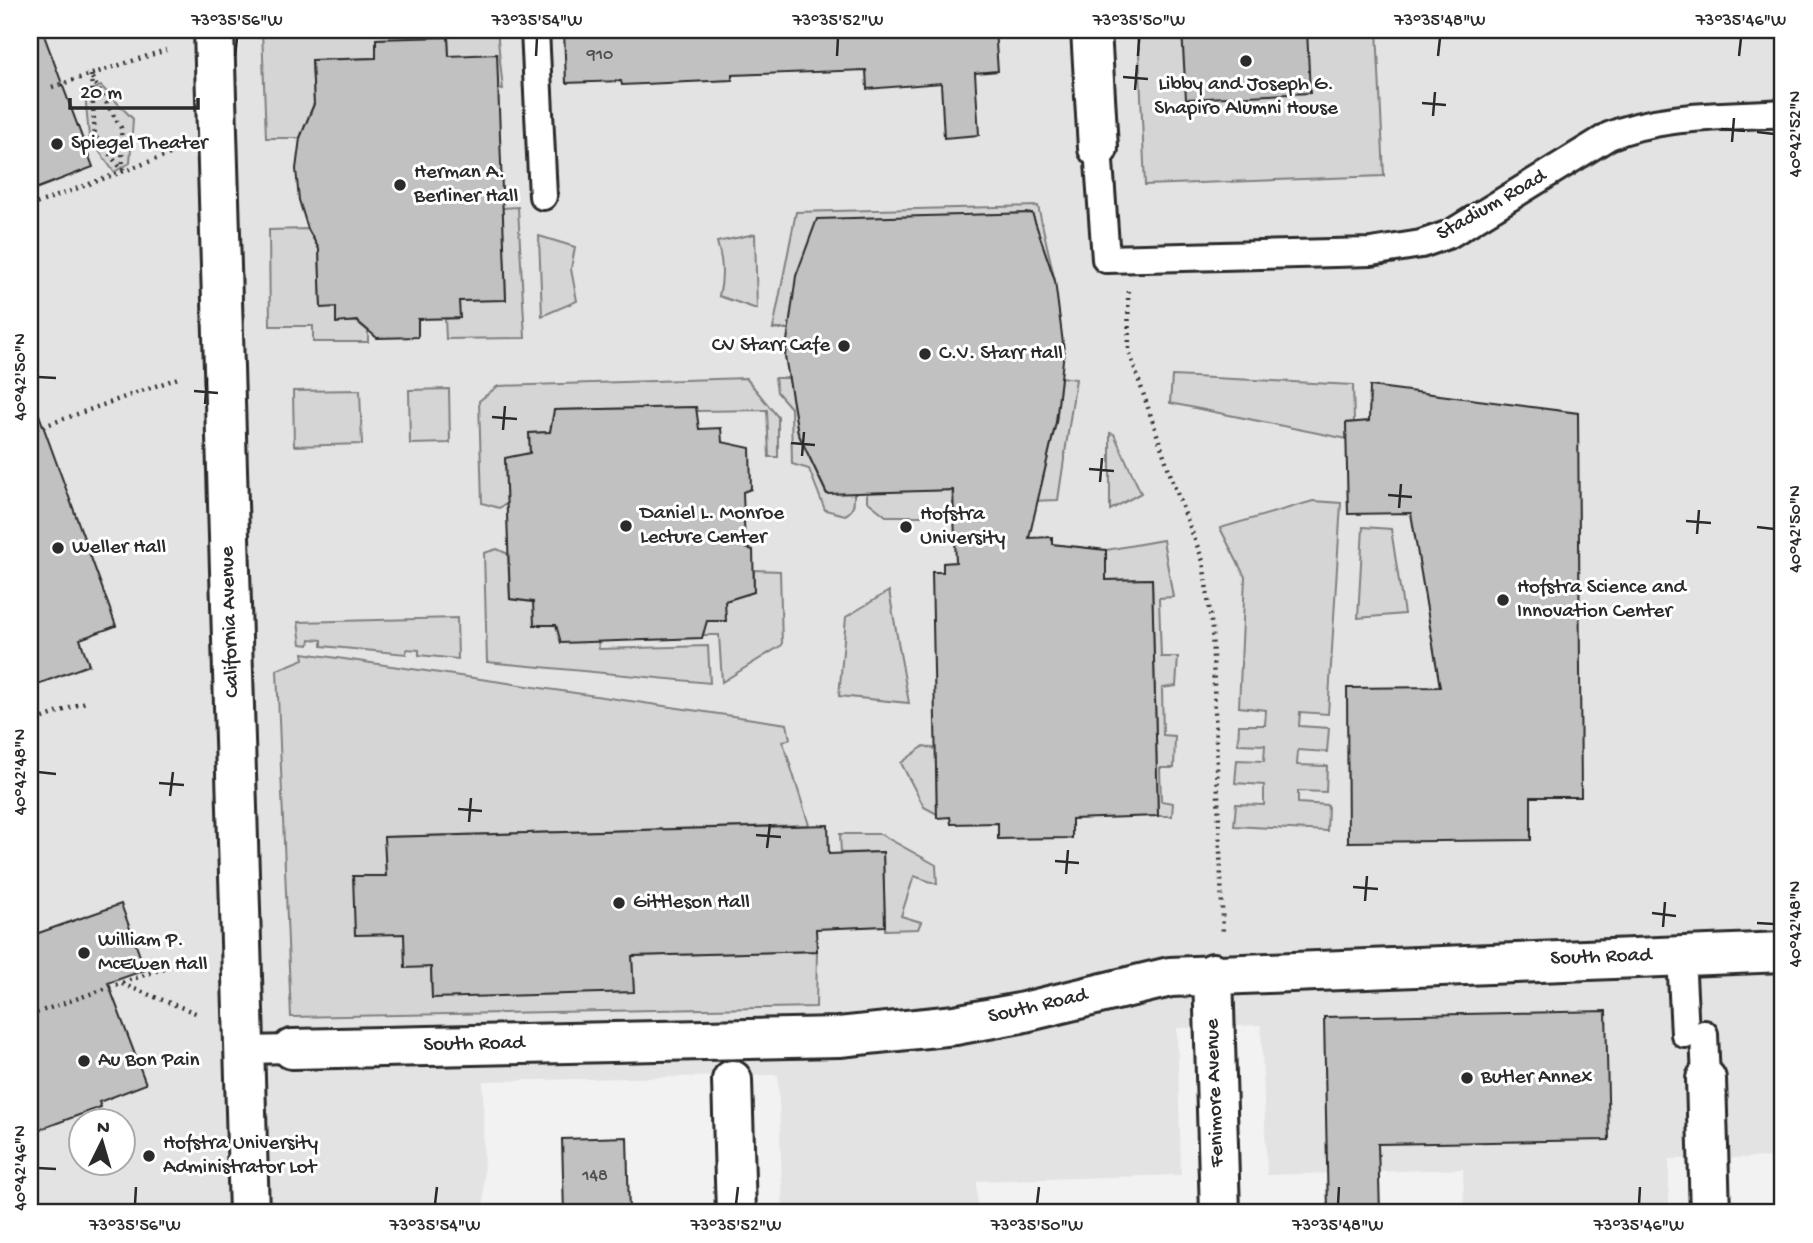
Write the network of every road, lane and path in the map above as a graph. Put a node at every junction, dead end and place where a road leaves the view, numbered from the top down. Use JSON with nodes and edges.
{"nodes":[{"id":1,"x":214,"y":30,"type":"edge"},
{"id":2,"x":534,"y":30,"type":"edge"},
{"id":3,"x":1091,"y":30,"type":"edge"},
{"id":4,"x":166,"y":50,"type":"dead end"},
{"id":5,"x":90,"y":75,"type":"junction"},
{"id":6,"x":52,"y":87,"type":"dead end"},
{"id":7,"x":1783,"y":113,"type":"edge"},
{"id":8,"x":1098,"y":148,"type":"joint"},
{"id":9,"x":170,"y":154,"type":"dead end"},
{"id":10,"x":123,"y":172,"type":"junction"},
{"id":11,"x":543,"y":196,"type":"dead end"},
{"id":12,"x":30,"y":206,"type":"edge"},
{"id":13,"x":1117,"y":259,"type":"junction"},
{"id":14,"x":178,"y":378,"type":"dead end"},
{"id":15,"x":30,"y":430,"type":"edge"},
{"id":16,"x":88,"y":701,"type":"dead end"},
{"id":17,"x":30,"y":723,"type":"edge"},
{"id":18,"x":1783,"y":952,"type":"edge"},
{"id":19,"x":1681,"y":955,"type":"junction"},
{"id":20,"x":196,"y":957,"type":"dead end"},
{"id":21,"x":1219,"y":973,"type":"junction"},
{"id":22,"x":121,"y":983,"type":"junction"},
{"id":23,"x":198,"y":1014,"type":"dead end"},
{"id":24,"x":30,"y":1015,"type":"edge"},
{"id":25,"x":292,"y":1049,"type":"joint"},
{"id":26,"x":244,"y":1050,"type":"junction"},
{"id":27,"x":1706,"y":1079,"type":"joint"},
{"id":28,"x":732,"y":1080,"type":"dead end"},
{"id":29,"x":249,"y":1213,"type":"edge"},
{"id":30,"x":736,"y":1213,"type":"edge"},
{"id":31,"x":1220,"y":1213,"type":"edge"},
{"id":32,"x":1710,"y":1213,"type":"edge"}],
"edges":[{"from":1,"to":26,"type":"street","name":"California Avenue"},
{"from":2,"to":11,"type":"lane"},
{"from":3,"to":8,"type":"street"},
{"from":4,"to":5,"type":"path"},
{"from":5,"to":6,"type":"path"},
{"from":5,"to":10,"type":"path"},
{"from":5,"to":10,"type":"path"},
{"from":7,"to":13,"type":"lane","name":"Stadium Road"},
{"from":8,"to":13,"type":"lane"},
{"from":9,"to":10,"type":"path"},
{"from":10,"to":12,"type":"path"},
{"from":13,"to":21,"type":"path"},
{"from":14,"to":15,"type":"path"},
{"from":16,"to":17,"type":"path"},
{"from":18,"to":19,"type":"street","name":"South Road"},
{"from":19,"to":21,"type":"street","name":"South Road"},
{"from":19,"to":27,"type":"lane"},
{"from":20,"to":22,"type":"path"},
{"from":21,"to":25,"type":"street","name":"South Road"},
{"from":21,"to":31,"type":"street","name":"Fenimore Avenue"},
{"from":22,"to":23,"type":"path"},
{"from":22,"to":24,"type":"path"},
{"from":25,"to":26,"type":"lane"},
{"from":26,"to":29,"type":"street","name":"California Avenue"},
{"from":27,"to":32,"type":"street"},
{"from":28,"to":30,"type":"street"}]}
